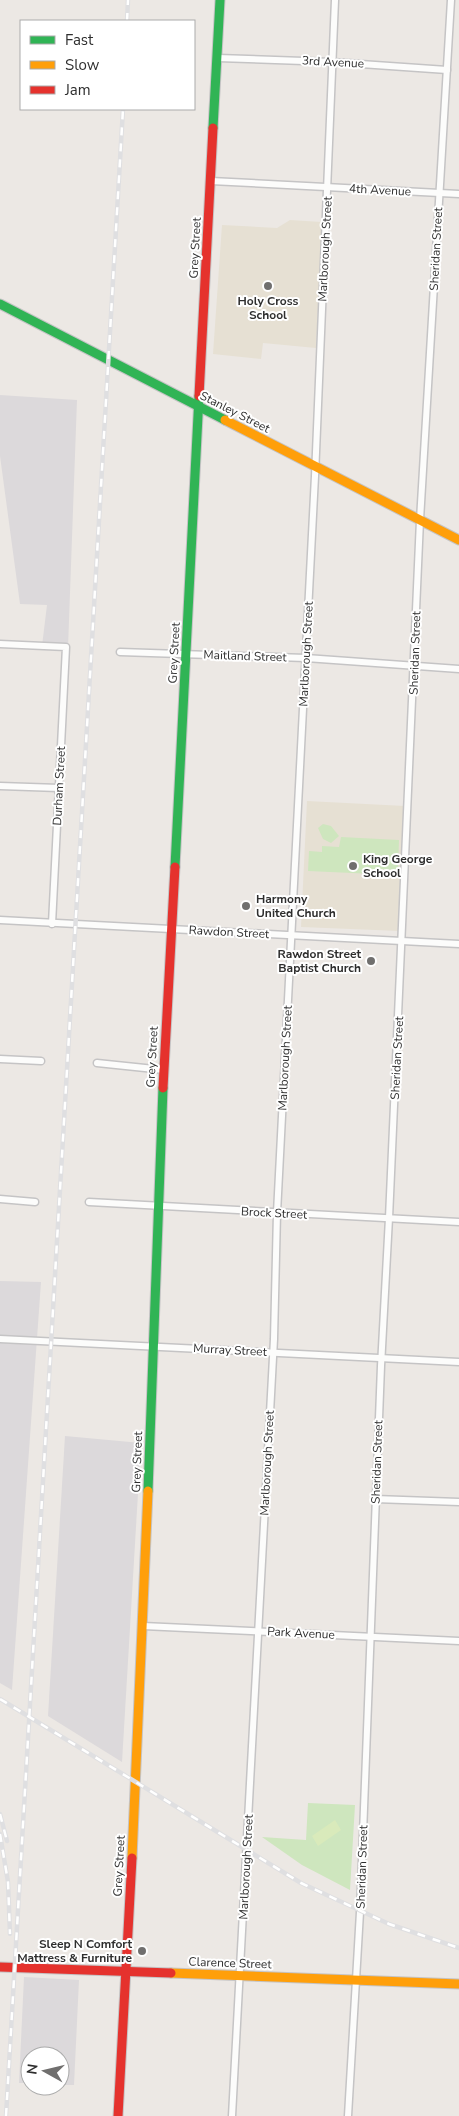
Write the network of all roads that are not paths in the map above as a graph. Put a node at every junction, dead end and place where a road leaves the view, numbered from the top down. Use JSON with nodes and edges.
{"nodes":[{"id":1,"x":220,"y":0,"type":"edge"},
{"id":2,"x":335,"y":0,"type":"edge"},
{"id":3,"x":451,"y":0,"type":"edge"},
{"id":4,"x":218,"y":58,"type":"junction"},
{"id":5,"x":332,"y":62,"type":"junction"},
{"id":6,"x":447,"y":70,"type":"junction"},
{"id":7,"x":211,"y":181,"type":"junction"},
{"id":8,"x":328,"y":187,"type":"junction"},
{"id":9,"x":440,"y":193,"type":"junction"},
{"id":10,"x":459,"y":194,"type":"edge"},
{"id":11,"x":0,"y":304,"type":"edge"},
{"id":12,"x":198,"y":407,"type":"junction"},
{"id":13,"x":315,"y":467,"type":"junction"},
{"id":14,"x":420,"y":520,"type":"junction"},
{"id":15,"x":459,"y":540,"type":"edge"},
{"id":16,"x":0,"y":644,"type":"edge"},
{"id":17,"x":120,"y":652,"type":"dead end"},
{"id":18,"x":186,"y":654,"type":"junction"},
{"id":19,"x":306,"y":658,"type":"junction"},
{"id":20,"x":415,"y":666,"type":"junction"},
{"id":21,"x":459,"y":669,"type":"edge"},
{"id":22,"x":0,"y":786,"type":"edge"},
{"id":23,"x":60,"y":788,"type":"junction"},
{"id":24,"x":0,"y":920,"type":"edge"},
{"id":25,"x":52,"y":924,"type":"junction"},
{"id":26,"x":172,"y":929,"type":"junction"},
{"id":27,"x":290,"y":936,"type":"junction"},
{"id":28,"x":402,"y":942,"type":"junction"},
{"id":29,"x":459,"y":944,"type":"edge"},
{"id":30,"x":0,"y":1059,"type":"edge"},
{"id":31,"x":41,"y":1061,"type":"dead end"},
{"id":32,"x":97,"y":1063,"type":"dead end"},
{"id":33,"x":164,"y":1070,"type":"junction"},
{"id":34,"x":0,"y":1200,"type":"edge"},
{"id":35,"x":35,"y":1202,"type":"dead end"},
{"id":36,"x":89,"y":1202,"type":"dead end"},
{"id":37,"x":158,"y":1207,"type":"junction"},
{"id":38,"x":277,"y":1213,"type":"junction"},
{"id":39,"x":390,"y":1218,"type":"junction"},
{"id":40,"x":459,"y":1222,"type":"edge"},
{"id":41,"x":0,"y":1339,"type":"edge"},
{"id":42,"x":154,"y":1347,"type":"junction"},
{"id":43,"x":273,"y":1352,"type":"junction"},
{"id":44,"x":381,"y":1357,"type":"junction"},
{"id":45,"x":459,"y":1362,"type":"edge"},
{"id":46,"x":375,"y":1499,"type":"junction"},
{"id":47,"x":459,"y":1502,"type":"edge"},
{"id":48,"x":143,"y":1626,"type":"junction"},
{"id":49,"x":257,"y":1631,"type":"junction"},
{"id":50,"x":371,"y":1637,"type":"junction"},
{"id":51,"x":459,"y":1641,"type":"edge"},
{"id":52,"x":0,"y":1967,"type":"edge"},
{"id":53,"x":125,"y":1972,"type":"junction"},
{"id":54,"x":240,"y":1976,"type":"junction"},
{"id":55,"x":355,"y":1981,"type":"junction"},
{"id":56,"x":459,"y":1984,"type":"edge"},
{"id":57,"x":118,"y":2116,"type":"edge"},
{"id":58,"x":232,"y":2116,"type":"edge"},
{"id":59,"x":348,"y":2116,"type":"edge"}],
"edges":[{"from":1,"to":4,"type":"street","name":"Grey Street"},
{"from":2,"to":5,"type":"street","name":"Marlborough Street"},
{"from":3,"to":6,"type":"street","name":"Sheridan Street"},
{"from":4,"to":5,"type":"street","name":"3rd Avenue"},
{"from":4,"to":7,"type":"street","name":"Grey Street"},
{"from":5,"to":6,"type":"street","name":"3rd Avenue"},
{"from":5,"to":8,"type":"street","name":"Marlborough Street"},
{"from":6,"to":9,"type":"street","name":"Sheridan Street"},
{"from":7,"to":8,"type":"street","name":"4th Avenue"},
{"from":7,"to":12,"type":"street","name":"Grey Street"},
{"from":8,"to":9,"type":"street","name":"4th Avenue"},
{"from":8,"to":13,"type":"street","name":"Marlborough Street"},
{"from":9,"to":10,"type":"street","name":"4th Avenue"},
{"from":9,"to":14,"type":"street","name":"Sheridan Street"},
{"from":11,"to":12,"type":"street","name":"Stanley Street"},
{"from":12,"to":13,"type":"street","name":"Stanley Street"},
{"from":12,"to":18,"type":"street","name":"Grey Street"},
{"from":13,"to":14,"type":"street","name":"Stanley Street"},
{"from":13,"to":19,"type":"street","name":"Marlborough Street"},
{"from":14,"to":15,"type":"street","name":"Stanley Street"},
{"from":14,"to":20,"type":"street","name":"Sheridan Street"},
{"from":16,"to":23,"type":"street","name":"Durham Street"},
{"from":17,"to":18,"type":"street","name":"Maitland Street"},
{"from":18,"to":19,"type":"street","name":"Maitland Street"},
{"from":18,"to":26,"type":"street","name":"Grey Street"},
{"from":19,"to":20,"type":"street","name":"Maitland Street"},
{"from":19,"to":27,"type":"street","name":"Marlborough Street"},
{"from":20,"to":21,"type":"street","name":"Maitland Street"},
{"from":20,"to":28,"type":"street","name":"Sheridan Street"},
{"from":22,"to":23,"type":"street"},
{"from":23,"to":25,"type":"street","name":"Durham Street"},
{"from":24,"to":25,"type":"street","name":"Rawdon Street"},
{"from":25,"to":26,"type":"street","name":"Rawdon Street"},
{"from":26,"to":27,"type":"street","name":"Rawdon Street"},
{"from":26,"to":33,"type":"street","name":"Grey Street"},
{"from":27,"to":28,"type":"street","name":"Rawdon Street"},
{"from":27,"to":38,"type":"street","name":"Marlborough Street"},
{"from":28,"to":29,"type":"street","name":"Rawdon Street"},
{"from":28,"to":39,"type":"street","name":"Sheridan Street"},
{"from":30,"to":31,"type":"street"},
{"from":32,"to":33,"type":"street"},
{"from":33,"to":37,"type":"street","name":"Grey Street"},
{"from":34,"to":35,"type":"street"},
{"from":36,"to":37,"type":"street","name":"Brock Street"},
{"from":37,"to":38,"type":"street","name":"Brock Street"},
{"from":37,"to":42,"type":"street","name":"Grey Street"},
{"from":38,"to":39,"type":"street","name":"Brock Street"},
{"from":38,"to":43,"type":"street","name":"Marlborough Street"},
{"from":39,"to":40,"type":"street","name":"Brock Street"},
{"from":39,"to":44,"type":"street","name":"Sheridan Street"},
{"from":41,"to":42,"type":"street","name":"Murray Street"},
{"from":42,"to":43,"type":"street","name":"Murray Street"},
{"from":42,"to":48,"type":"street","name":"Grey Street"},
{"from":43,"to":44,"type":"street","name":"Murray Street"},
{"from":43,"to":49,"type":"street","name":"Marlborough Street"},
{"from":44,"to":45,"type":"street","name":"Murray Street"},
{"from":44,"to":46,"type":"street","name":"Sheridan Street"},
{"from":46,"to":47,"type":"street"},
{"from":46,"to":50,"type":"street","name":"Sheridan Street"},
{"from":48,"to":49,"type":"street","name":"Park Avenue"},
{"from":48,"to":53,"type":"street","name":"Grey Street"},
{"from":49,"to":50,"type":"street","name":"Park Avenue"},
{"from":49,"to":54,"type":"street","name":"Marlborough Street"},
{"from":50,"to":51,"type":"street","name":"Park Avenue"},
{"from":50,"to":55,"type":"street","name":"Sheridan Street"},
{"from":52,"to":53,"type":"street","name":"Clarence Street"},
{"from":53,"to":54,"type":"street","name":"Clarence Street"},
{"from":53,"to":57,"type":"street","name":"Grey Street"},
{"from":54,"to":55,"type":"street","name":"Clarence Street"},
{"from":54,"to":58,"type":"street","name":"Marlborough Street"},
{"from":55,"to":56,"type":"street","name":"Clarence Street"},
{"from":55,"to":59,"type":"street","name":"Sheridan Street"}]}
